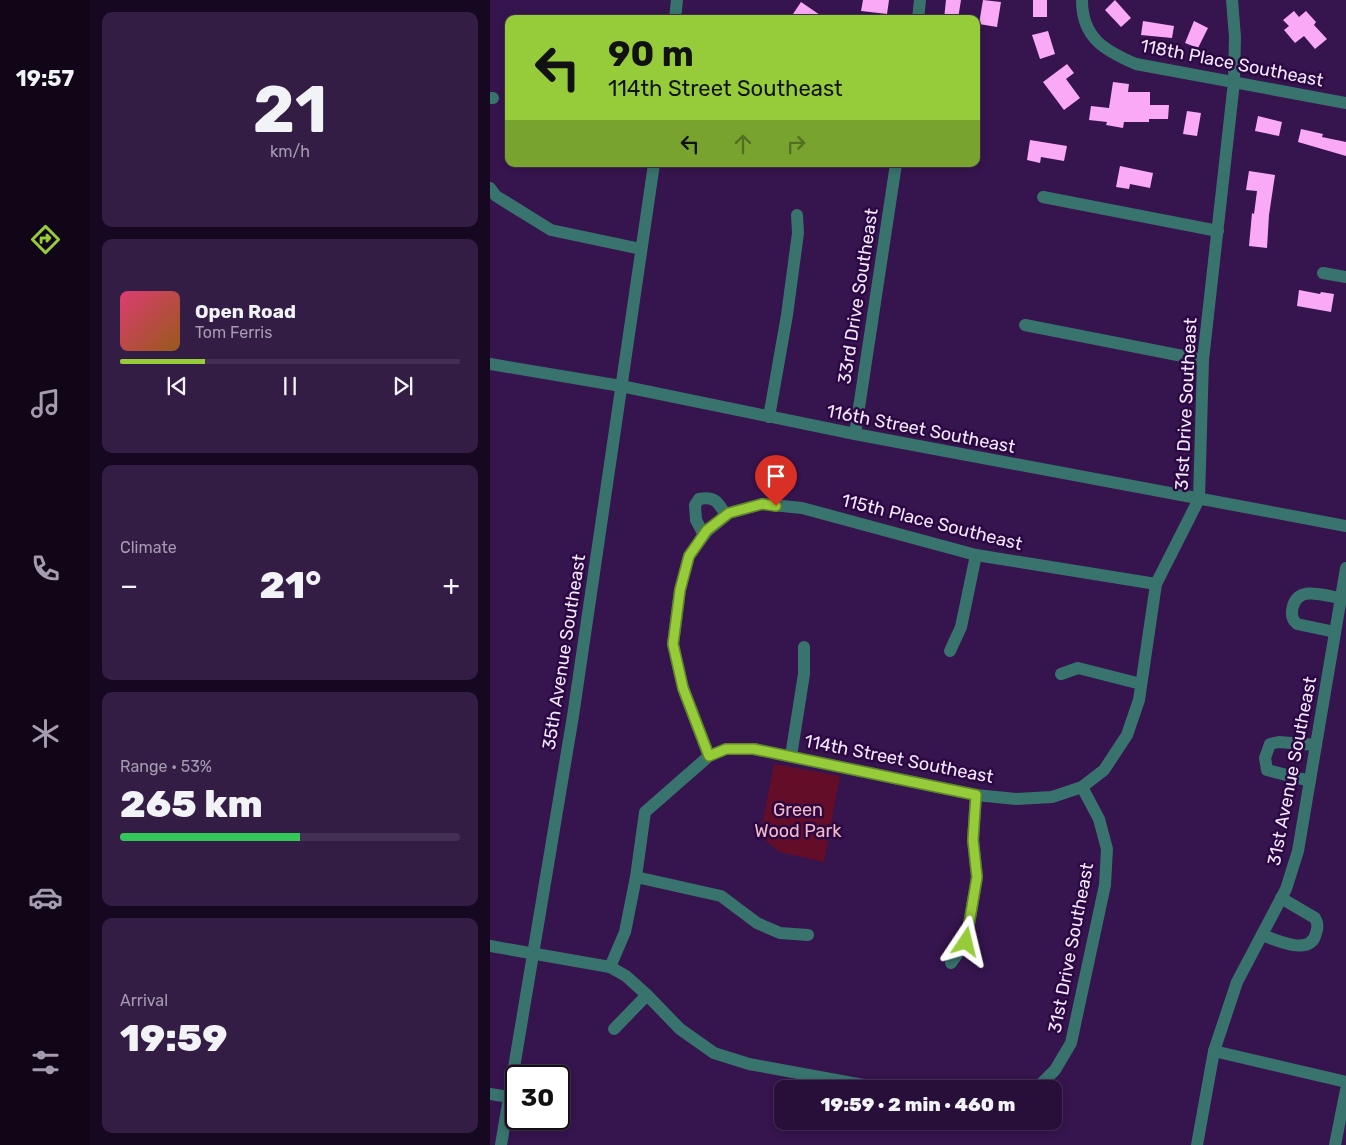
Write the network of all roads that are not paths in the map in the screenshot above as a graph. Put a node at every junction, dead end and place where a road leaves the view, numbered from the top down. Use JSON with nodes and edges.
{"nodes":[{"id":1,"x":677,"y":0,"type":"edge"},
{"id":2,"x":920,"y":0,"type":"edge"},
{"id":3,"x":1082,"y":0,"type":"edge"},
{"id":4,"x":1232,"y":0,"type":"edge"},
{"id":5,"x":675,"y":15,"type":"edge"},
{"id":6,"x":918,"y":15,"type":"edge"},
{"id":7,"x":1234,"y":82,"type":"junction"},
{"id":8,"x":1346,"y":102,"type":"edge"},
{"id":9,"x":654,"y":167,"type":"edge"},
{"id":10,"x":896,"y":167,"type":"edge"},
{"id":11,"x":490,"y":188,"type":"edge"},
{"id":12,"x":1043,"y":196,"type":"dead end"},
{"id":13,"x":797,"y":215,"type":"dead end"},
{"id":14,"x":1218,"y":231,"type":"junction"},
{"id":15,"x":641,"y":249,"type":"junction"},
{"id":16,"x":1323,"y":273,"type":"dead end"},
{"id":17,"x":1346,"y":278,"type":"edge"},
{"id":18,"x":1025,"y":325,"type":"dead end"},
{"id":19,"x":1203,"y":360,"type":"junction"},
{"id":20,"x":490,"y":364,"type":"edge"},
{"id":21,"x":621,"y":386,"type":"junction"},
{"id":22,"x":769,"y":417,"type":"junction"},
{"id":23,"x":855,"y":434,"type":"junction"},
{"id":24,"x":1199,"y":499,"type":"junction"},
{"id":25,"x":726,"y":516,"type":"junction"},
{"id":26,"x":1346,"y":526,"type":"edge"},
{"id":27,"x":706,"y":533,"type":"junction"},
{"id":28,"x":976,"y":555,"type":"junction"},
{"id":29,"x":1346,"y":568,"type":"edge"},
{"id":30,"x":1156,"y":584,"type":"junction"},
{"id":31,"x":1341,"y":598,"type":"junction"},
{"id":32,"x":1335,"y":632,"type":"junction"},
{"id":33,"x":804,"y":647,"type":"dead end"},
{"id":34,"x":950,"y":651,"type":"dead end"},
{"id":35,"x":1061,"y":674,"type":"dead end"},
{"id":36,"x":1141,"y":684,"type":"junction"},
{"id":37,"x":1316,"y":745,"type":"junction"},
{"id":38,"x":709,"y":756,"type":"junction"},
{"id":39,"x":790,"y":756,"type":"junction"},
{"id":40,"x":1310,"y":781,"type":"junction"},
{"id":41,"x":1082,"y":788,"type":"junction"},
{"id":42,"x":976,"y":795,"type":"junction"},
{"id":43,"x":636,"y":877,"type":"junction"},
{"id":44,"x":1281,"y":898,"type":"junction"},
{"id":45,"x":808,"y":935,"type":"dead end"},
{"id":46,"x":1262,"y":935,"type":"junction"},
{"id":47,"x":490,"y":946,"type":"edge"},
{"id":48,"x":534,"y":954,"type":"junction"},
{"id":49,"x":951,"y":963,"type":"dead end"},
{"id":50,"x":610,"y":966,"type":"junction"},
{"id":51,"x":647,"y":995,"type":"junction"},
{"id":52,"x":614,"y":1029,"type":"dead end"},
{"id":53,"x":1214,"y":1051,"type":"junction"},
{"id":54,"x":515,"y":1065,"type":"edge"},
{"id":55,"x":837,"y":1080,"type":"edge"},
{"id":56,"x":1045,"y":1080,"type":"edge"},
{"id":57,"x":1346,"y":1082,"type":"edge"},
{"id":58,"x":1346,"y":1090,"type":"edge"},
{"id":59,"x":490,"y":1094,"type":"edge"},
{"id":60,"x":505,"y":1096,"type":"edge"},
{"id":61,"x":505,"y":1121,"type":"edge"},
{"id":62,"x":501,"y":1145,"type":"edge"},
{"id":63,"x":1197,"y":1145,"type":"edge"},
{"id":64,"x":1336,"y":1145,"type":"edge"}],
"edges":[{"from":1,"to":5,"type":"street"},
{"from":2,"to":6,"type":"street"},
{"from":3,"to":7,"type":"street","name":"118th Place Southeast"},
{"from":4,"to":7,"type":"street","name":"31st Drive Southeast"},
{"from":7,"to":8,"type":"street","name":"118th Place Southeast"},
{"from":7,"to":14,"type":"street","name":"31st Drive Southeast"},
{"from":9,"to":15,"type":"street","name":"35th Avenue Southeast"},
{"from":10,"to":23,"type":"street","name":"33rd Drive Southeast"},
{"from":11,"to":15,"type":"street"},
{"from":12,"to":14,"type":"street"},
{"from":13,"to":22,"type":"street"},
{"from":14,"to":19,"type":"street","name":"31st Drive Southeast"},
{"from":15,"to":21,"type":"street","name":"35th Avenue Southeast"},
{"from":16,"to":17,"type":"street"},
{"from":18,"to":19,"type":"street"},
{"from":19,"to":24,"type":"street","name":"31st Drive Southeast"},
{"from":20,"to":21,"type":"street","name":"116th Street Southeast"},
{"from":21,"to":22,"type":"street","name":"116th Street Southeast"},
{"from":21,"to":48,"type":"street","name":"35th Avenue Southeast"},
{"from":22,"to":23,"type":"street","name":"116th Street Southeast"},
{"from":23,"to":24,"type":"street","name":"116th Street Southeast"},
{"from":24,"to":26,"type":"street","name":"116th Street Southeast"},
{"from":24,"to":30,"type":"street","name":"31st Drive Southeast"},
{"from":25,"to":27,"type":"street","name":"115th Place Southeast"},
{"from":25,"to":27,"type":"street"},
{"from":25,"to":28,"type":"street","name":"115th Place Southeast"},
{"from":27,"to":38,"type":"street","name":"115th Place Southeast"},
{"from":28,"to":30,"type":"street","name":"115th Place Southeast"},
{"from":28,"to":34,"type":"street"},
{"from":29,"to":31,"type":"street","name":"31st Avenue Southeast"},
{"from":30,"to":36,"type":"street","name":"31st Drive Southeast"},
{"from":31,"to":32,"type":"street","name":"31st Avenue Southeast"},
{"from":31,"to":32,"type":"street"},
{"from":32,"to":37,"type":"street","name":"31st Avenue Southeast"},
{"from":33,"to":39,"type":"street"},
{"from":35,"to":36,"type":"street"},
{"from":36,"to":41,"type":"street","name":"31st Drive Southeast"},
{"from":37,"to":40,"type":"street","name":"31st Avenue Southeast"},
{"from":37,"to":40,"type":"street"},
{"from":38,"to":39,"type":"street","name":"114th Street Southeast"},
{"from":38,"to":43,"type":"street"},
{"from":39,"to":42,"type":"street","name":"114th Street Southeast"},
{"from":40,"to":44,"type":"street","name":"31st Avenue Southeast"},
{"from":41,"to":42,"type":"street","name":"114th Street Southeast"},
{"from":41,"to":56,"type":"street","name":"31st Drive Southeast"},
{"from":42,"to":49,"type":"street"},
{"from":43,"to":45,"type":"street"},
{"from":43,"to":50,"type":"street"},
{"from":44,"to":46,"type":"street","name":"31st Avenue Southeast"},
{"from":44,"to":46,"type":"street"},
{"from":46,"to":53,"type":"street","name":"31st Avenue Southeast"},
{"from":47,"to":48,"type":"street"},
{"from":48,"to":50,"type":"street"},
{"from":48,"to":54,"type":"street","name":"35th Avenue Southeast"},
{"from":50,"to":51,"type":"street"},
{"from":51,"to":52,"type":"street"},
{"from":51,"to":55,"type":"street"},
{"from":53,"to":57,"type":"street"},
{"from":53,"to":63,"type":"street","name":"31st Avenue Southeast"},
{"from":58,"to":64,"type":"street"},
{"from":59,"to":60,"type":"street"},
{"from":61,"to":62,"type":"street","name":"35th Avenue Southeast"}]}
